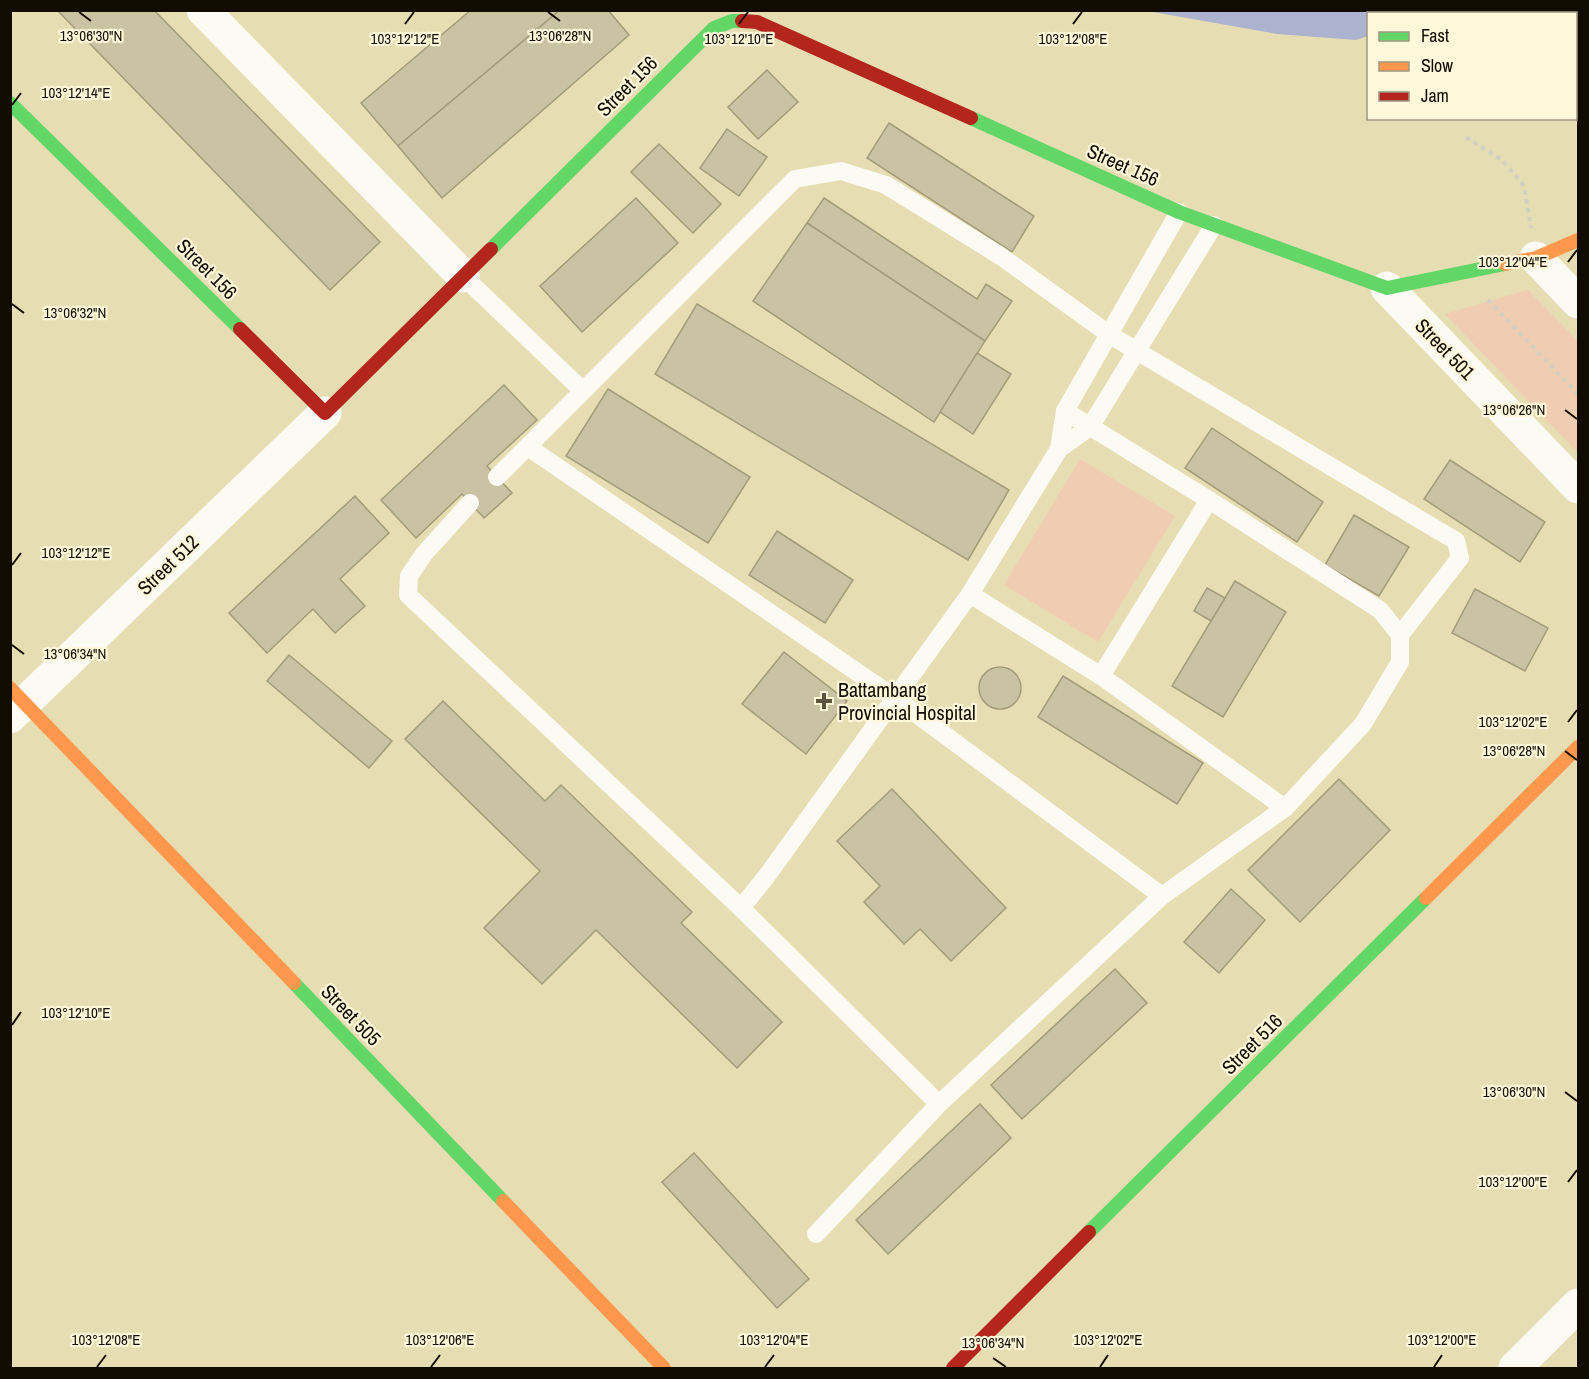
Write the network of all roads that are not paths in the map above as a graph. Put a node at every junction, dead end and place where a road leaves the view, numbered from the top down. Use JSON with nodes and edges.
{"nodes":[{"id":1,"x":203,"y":10,"type":"edge"},
{"id":2,"x":729,"y":16,"type":"edge"},
{"id":3,"x":10,"y":103,"type":"edge"},
{"id":4,"x":1179,"y":212,"type":"junction"},
{"id":5,"x":1214,"y":225,"type":"junction"},
{"id":6,"x":1578,"y":240,"type":"edge"},
{"id":7,"x":1536,"y":258,"type":"junction"},
{"id":8,"x":463,"y":276,"type":"junction"},
{"id":9,"x":1387,"y":288,"type":"junction"},
{"id":10,"x":1578,"y":302,"type":"edge"},
{"id":11,"x":1110,"y":335,"type":"junction"},
{"id":12,"x":1138,"y":352,"type":"junction"},
{"id":13,"x":583,"y":391,"type":"junction"},
{"id":14,"x":1065,"y":411,"type":"junction"},
{"id":15,"x":325,"y":413,"type":"junction"},
{"id":16,"x":1090,"y":427,"type":"junction"},
{"id":17,"x":528,"y":447,"type":"junction"},
{"id":18,"x":1059,"y":449,"type":"junction"},
{"id":19,"x":497,"y":477,"type":"dead end"},
{"id":20,"x":1578,"y":487,"type":"edge"},
{"id":21,"x":1209,"y":500,"type":"junction"},
{"id":22,"x":470,"y":503,"type":"dead end"},
{"id":23,"x":970,"y":594,"type":"junction"},
{"id":24,"x":1400,"y":635,"type":"junction"},
{"id":25,"x":1101,"y":676,"type":"junction"},
{"id":26,"x":895,"y":698,"type":"junction"},
{"id":27,"x":15,"y":703,"type":"edge"},
{"id":28,"x":1578,"y":747,"type":"edge"},
{"id":29,"x":1285,"y":808,"type":"junction"},
{"id":30,"x":1162,"y":896,"type":"junction"},
{"id":31,"x":741,"y":908,"type":"junction"},
{"id":32,"x":939,"y":1104,"type":"junction"},
{"id":33,"x":816,"y":1234,"type":"dead end"},
{"id":34,"x":1578,"y":1305,"type":"edge"},
{"id":35,"x":664,"y":1368,"type":"edge"},
{"id":36,"x":953,"y":1368,"type":"edge"},
{"id":37,"x":1515,"y":1368,"type":"edge"}],
"edges":[{"from":1,"to":8,"type":"street"},
{"from":2,"to":4,"type":"street","name":"Street 156"},
{"from":2,"to":8,"type":"street","name":"Street 156"},
{"from":3,"to":15,"type":"street","name":"Street 156"},
{"from":4,"to":5,"type":"street","name":"Street 156"},
{"from":4,"to":11,"type":"lane"},
{"from":5,"to":9,"type":"street","name":"Street 156"},
{"from":5,"to":12,"type":"lane"},
{"from":6,"to":7,"type":"street"},
{"from":7,"to":9,"type":"street"},
{"from":7,"to":10,"type":"street"},
{"from":8,"to":13,"type":"lane"},
{"from":8,"to":15,"type":"street","name":"Street 156"},
{"from":9,"to":20,"type":"street","name":"Street 501"},
{"from":11,"to":12,"type":"lane"},
{"from":11,"to":13,"type":"lane"},
{"from":11,"to":14,"type":"lane"},
{"from":12,"to":16,"type":"lane"},
{"from":12,"to":24,"type":"lane"},
{"from":13,"to":17,"type":"lane"},
{"from":14,"to":16,"type":"lane"},
{"from":14,"to":18,"type":"lane"},
{"from":15,"to":27,"type":"street","name":"Street 512"},
{"from":16,"to":18,"type":"lane"},
{"from":16,"to":21,"type":"lane"},
{"from":17,"to":19,"type":"lane"},
{"from":17,"to":26,"type":"lane"},
{"from":18,"to":23,"type":"lane"},
{"from":21,"to":24,"type":"lane"},
{"from":21,"to":25,"type":"lane"},
{"from":22,"to":31,"type":"lane"},
{"from":23,"to":25,"type":"lane"},
{"from":23,"to":26,"type":"lane"},
{"from":24,"to":29,"type":"lane"},
{"from":25,"to":29,"type":"lane"},
{"from":26,"to":30,"type":"lane"},
{"from":26,"to":31,"type":"lane"},
{"from":27,"to":35,"type":"street","name":"Street 505"},
{"from":28,"to":36,"type":"street","name":"Street 516"},
{"from":29,"to":30,"type":"lane"},
{"from":30,"to":32,"type":"lane"},
{"from":31,"to":32,"type":"lane"},
{"from":32,"to":33,"type":"lane"},
{"from":34,"to":37,"type":"street"}]}
